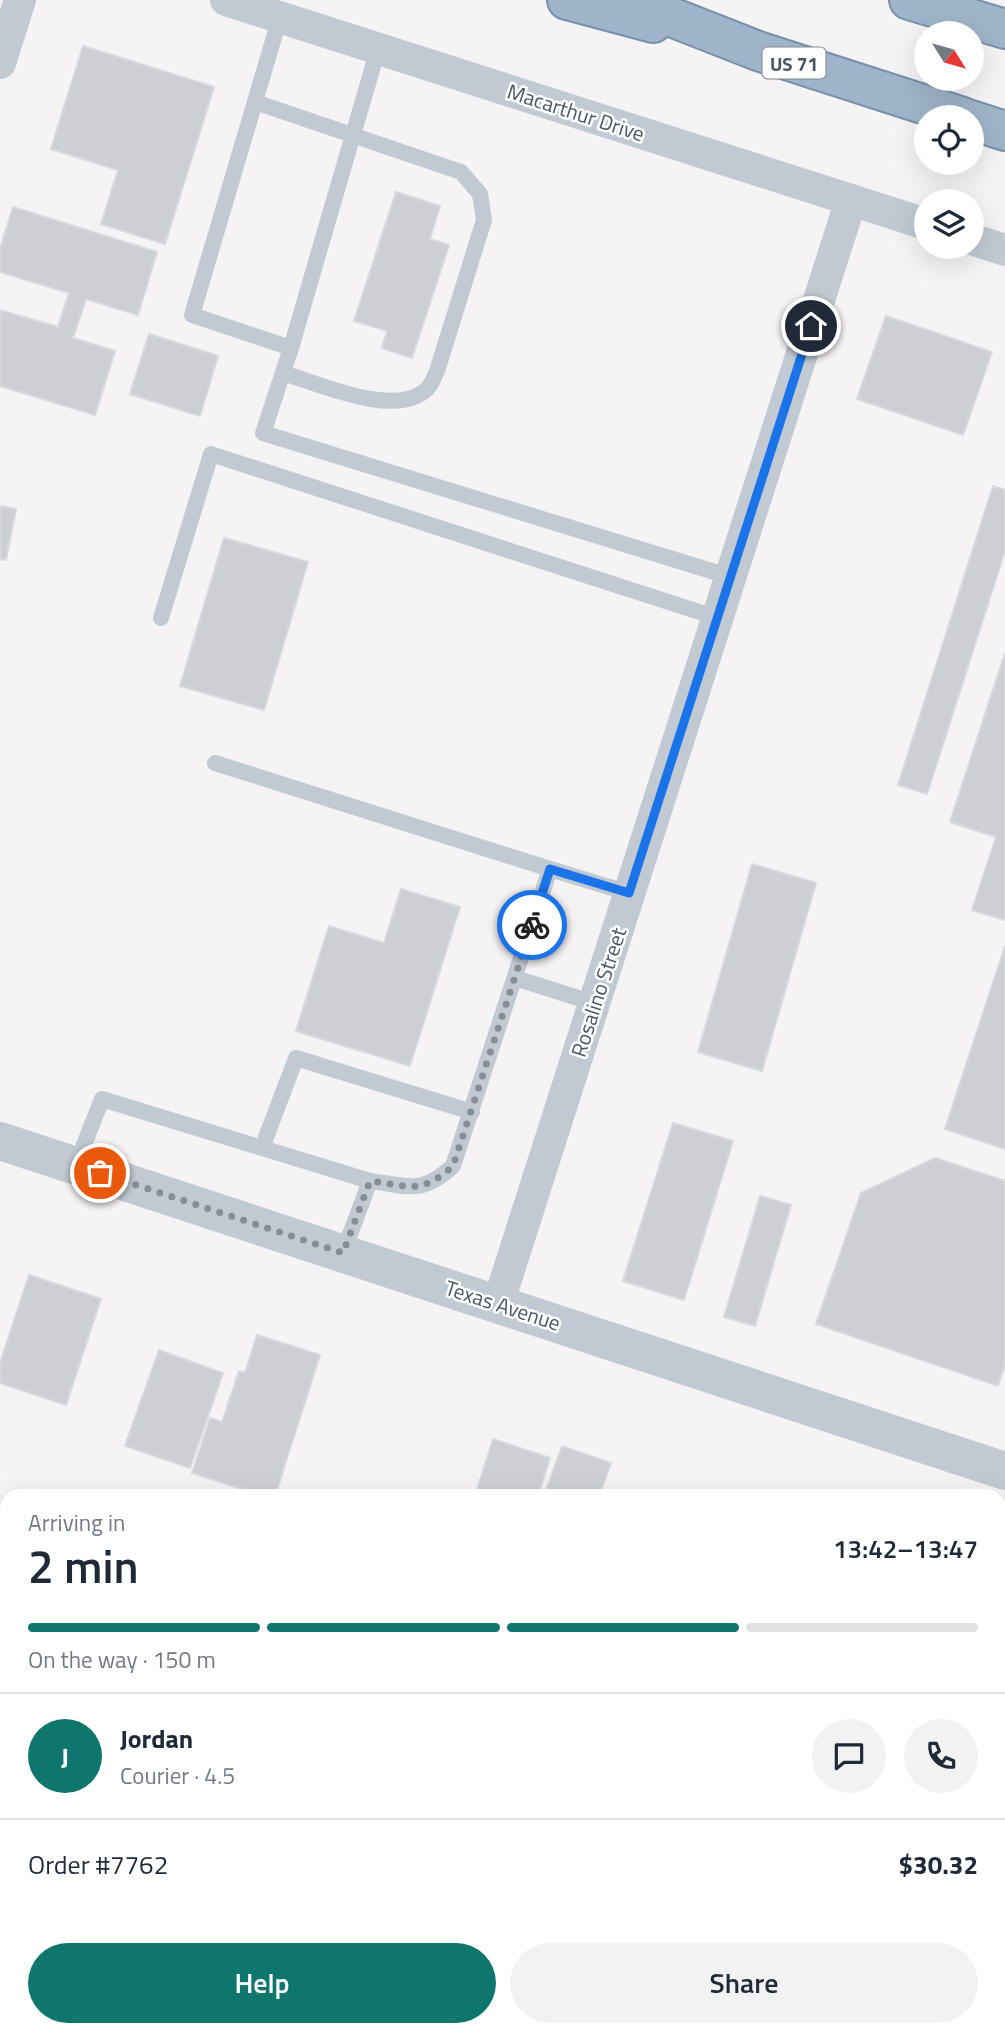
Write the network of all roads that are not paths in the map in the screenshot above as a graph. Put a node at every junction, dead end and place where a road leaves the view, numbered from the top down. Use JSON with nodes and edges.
{"nodes":[{"id":1,"x":20,"y":0,"type":"edge"},
{"id":2,"x":226,"y":0,"type":"edge"},
{"id":3,"x":567,"y":0,"type":"edge"},
{"id":4,"x":628,"y":0,"type":"edge"},
{"id":5,"x":909,"y":0,"type":"edge"},
{"id":6,"x":981,"y":0,"type":"edge"},
{"id":7,"x":1005,"y":11,"type":"edge"},
{"id":8,"x":280,"y":17,"type":"junction"},
{"id":9,"x":1005,"y":29,"type":"edge"},
{"id":10,"x":378,"y":49,"type":"junction"},
{"id":11,"x":758,"y":51,"type":"junction"},
{"id":12,"x":0,"y":63,"type":"edge"},
{"id":13,"x":255,"y":102,"type":"junction"},
{"id":14,"x":926,"y":105,"type":"edge"},
{"id":15,"x":984,"y":124,"type":"edge"},
{"id":16,"x":1005,"y":131,"type":"edge"},
{"id":17,"x":354,"y":136,"type":"junction"},
{"id":18,"x":851,"y":200,"type":"junction"},
{"id":19,"x":914,"y":220,"type":"edge"},
{"id":20,"x":984,"y":243,"type":"edge"},
{"id":21,"x":1005,"y":250,"type":"edge"},
{"id":22,"x":291,"y":348,"type":"junction"},
{"id":23,"x":283,"y":373,"type":"junction"},
{"id":24,"x":731,"y":578,"type":"junction"},
{"id":25,"x":161,"y":618,"type":"dead end"},
{"id":26,"x":718,"y":618,"type":"junction"},
{"id":27,"x":215,"y":763,"type":"dead end"},
{"id":28,"x":550,"y":869,"type":"junction"},
{"id":29,"x":629,"y":893,"type":"junction"},
{"id":30,"x":515,"y":978,"type":"junction"},
{"id":31,"x":594,"y":1003,"type":"junction"},
{"id":32,"x":472,"y":1112,"type":"junction"},
{"id":33,"x":0,"y":1141,"type":"edge"},
{"id":34,"x":262,"y":1148,"type":"junction"},
{"id":35,"x":76,"y":1165,"type":"junction"},
{"id":36,"x":370,"y":1181,"type":"junction"},
{"id":37,"x":343,"y":1253,"type":"junction"},
{"id":38,"x":498,"y":1304,"type":"junction"},
{"id":39,"x":1005,"y":1471,"type":"edge"}],
"edges":[{"from":1,"to":12,"type":"street"},
{"from":2,"to":8,"type":"street","name":"Macarthur Drive"},
{"from":3,"to":11,"type":"highway"},
{"from":4,"to":11,"type":"highway","number":"US 71"},
{"from":5,"to":9,"type":"highway"},
{"from":6,"to":7,"type":"highway"},
{"from":8,"to":10,"type":"street","name":"Macarthur Drive"},
{"from":8,"to":13,"type":"lane"},
{"from":10,"to":17,"type":"lane"},
{"from":10,"to":18,"type":"street","name":"Macarthur Drive"},
{"from":11,"to":14,"type":"highway","number":"US 71"},
{"from":13,"to":17,"type":"lane"},
{"from":13,"to":22,"type":"lane"},
{"from":15,"to":16,"type":"highway"},
{"from":17,"to":22,"type":"lane"},
{"from":17,"to":23,"type":"lane"},
{"from":18,"to":19,"type":"street","name":"Macarthur Drive"},
{"from":18,"to":24,"type":"street","name":"Rosalino Street"},
{"from":20,"to":21,"type":"street"},
{"from":22,"to":23,"type":"lane"},
{"from":23,"to":24,"type":"lane"},
{"from":24,"to":26,"type":"street","name":"Rosalino Street"},
{"from":25,"to":26,"type":"lane"},
{"from":26,"to":29,"type":"street","name":"Rosalino Street"},
{"from":27,"to":28,"type":"lane"},
{"from":28,"to":29,"type":"lane"},
{"from":28,"to":30,"type":"lane"},
{"from":29,"to":31,"type":"street","name":"Rosalino Street"},
{"from":30,"to":31,"type":"lane"},
{"from":30,"to":32,"type":"lane"},
{"from":31,"to":38,"type":"street","name":"Rosalino Street"},
{"from":32,"to":34,"type":"lane"},
{"from":32,"to":36,"type":"lane"},
{"from":33,"to":35,"type":"street","name":"Texas Avenue"},
{"from":34,"to":35,"type":"lane"},
{"from":34,"to":36,"type":"lane"},
{"from":35,"to":37,"type":"street","name":"Texas Avenue"},
{"from":36,"to":37,"type":"lane"},
{"from":37,"to":38,"type":"street","name":"Texas Avenue"},
{"from":38,"to":39,"type":"street","name":"Texas Avenue"}]}
